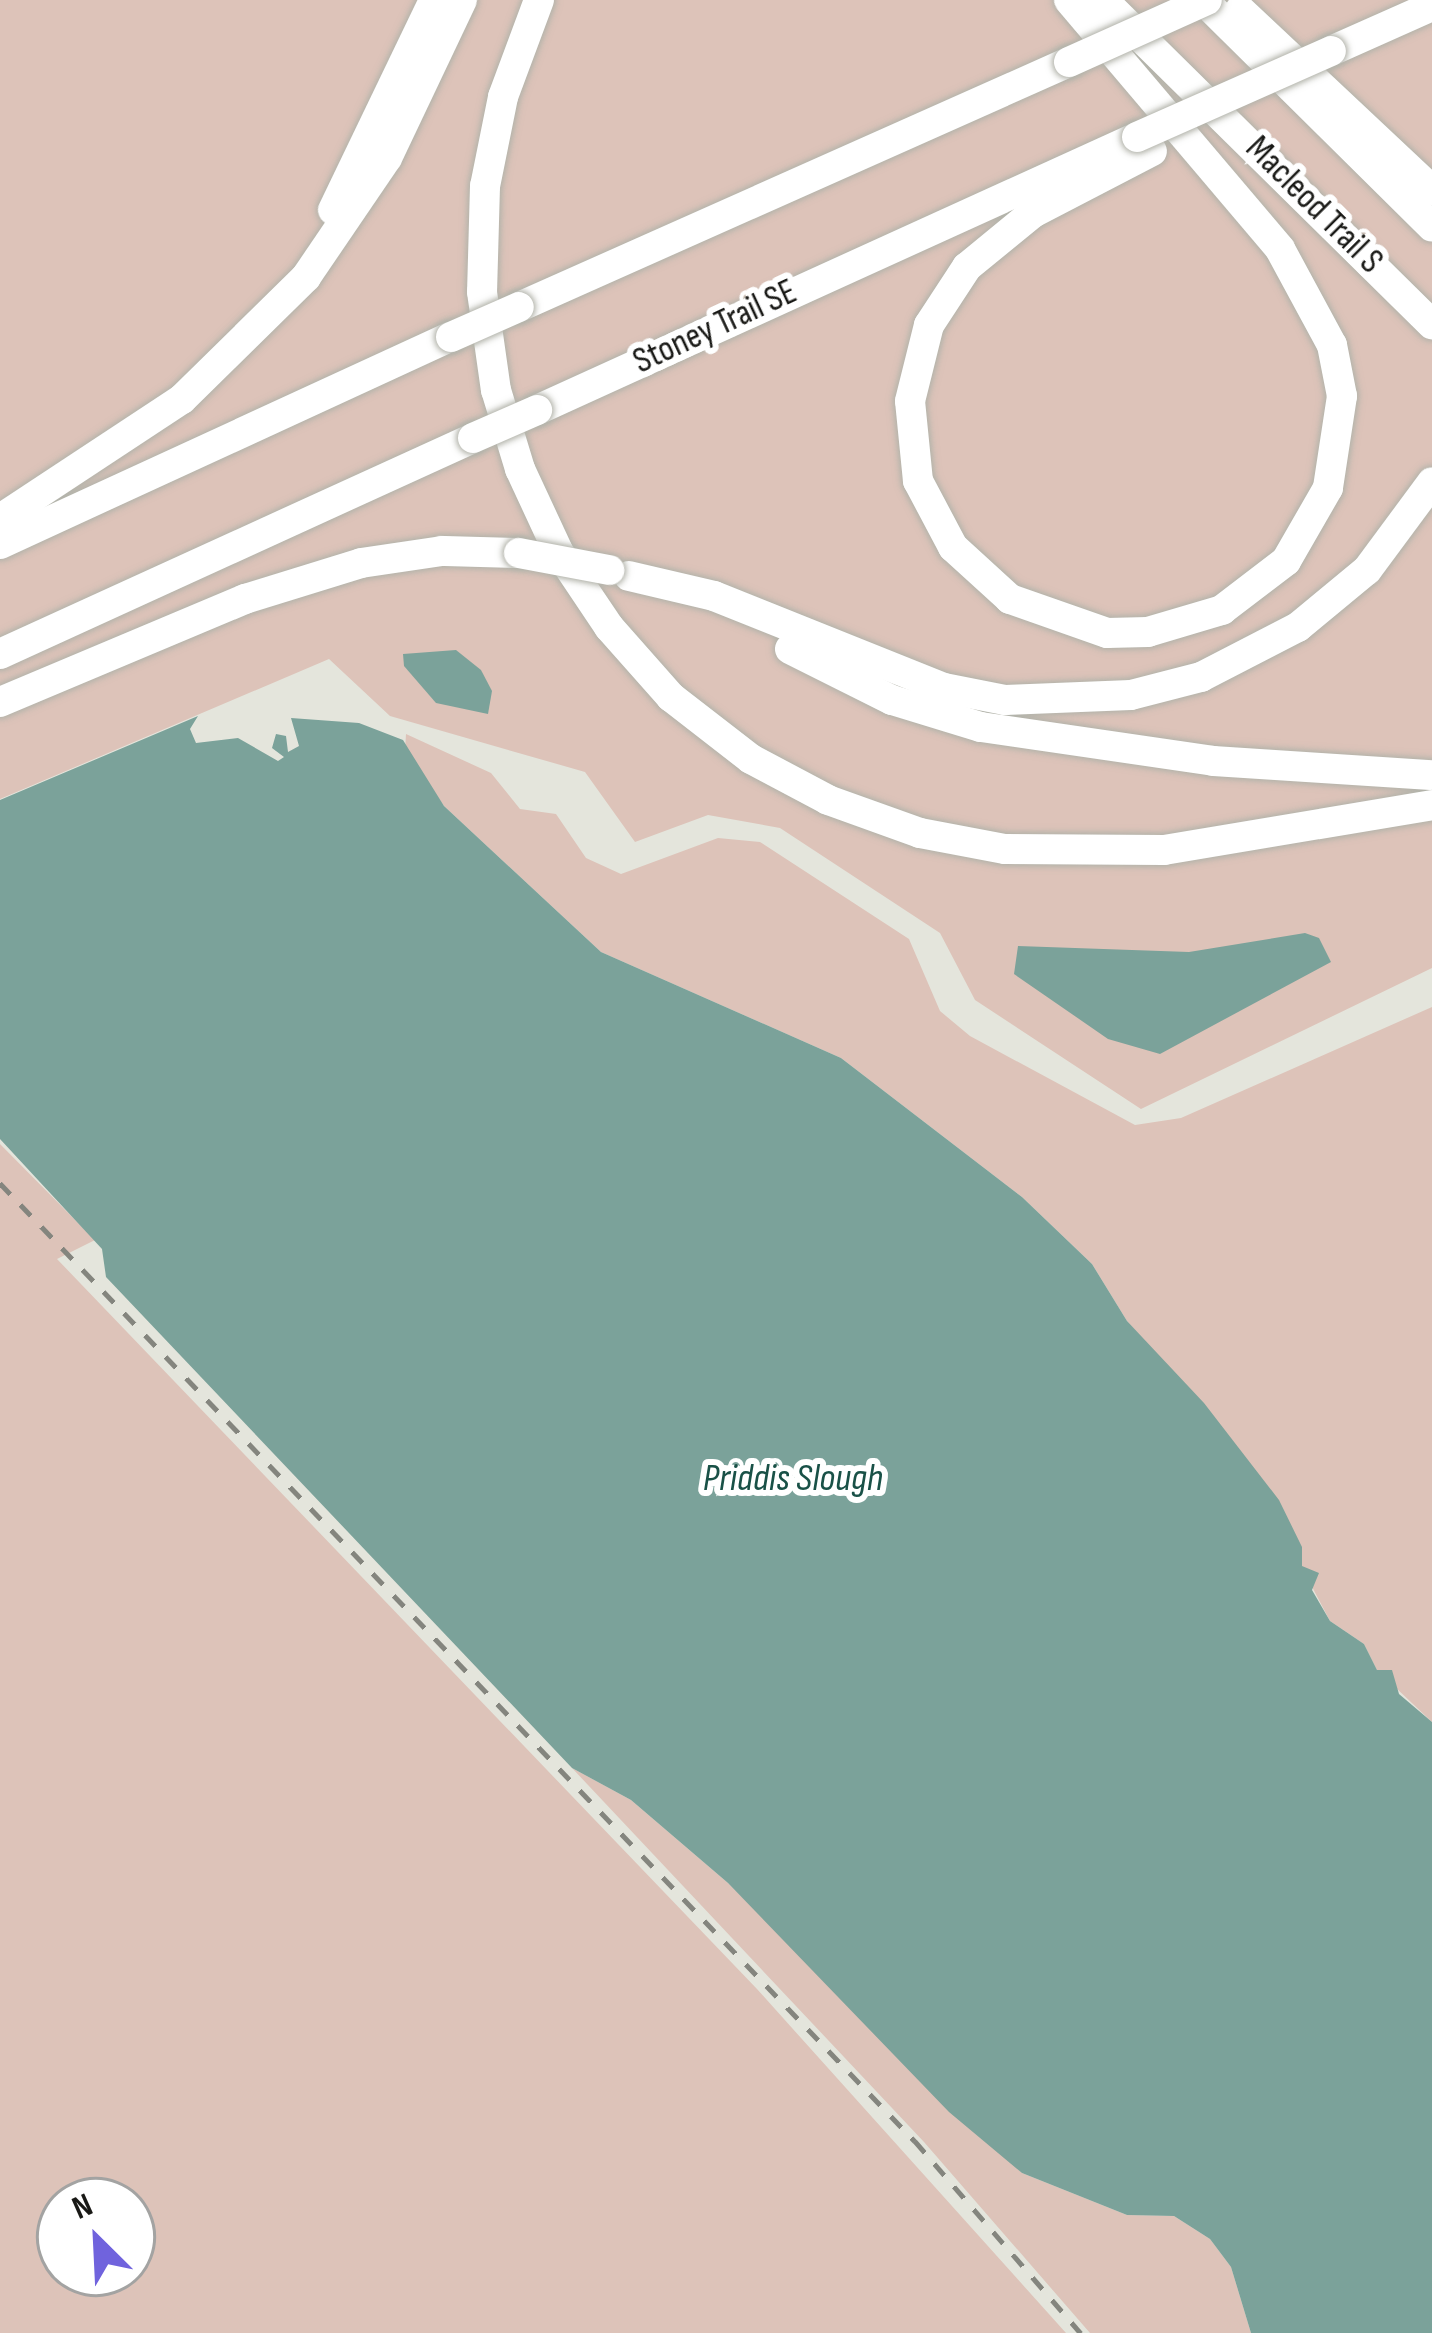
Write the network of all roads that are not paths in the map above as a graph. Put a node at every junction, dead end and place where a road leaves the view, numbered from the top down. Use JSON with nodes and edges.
{"nodes":[{"id":1,"x":434,"y":0,"type":"edge"},
{"id":2,"x":462,"y":0,"type":"edge"},
{"id":3,"x":538,"y":0,"type":"edge"},
{"id":4,"x":1069,"y":0,"type":"edge"},
{"id":5,"x":1103,"y":0,"type":"edge"},
{"id":6,"x":1205,"y":0,"type":"edge"},
{"id":7,"x":1228,"y":0,"type":"edge"},
{"id":8,"x":1432,"y":5,"type":"edge"},
{"id":9,"x":1145,"y":144,"type":"junction"},
{"id":10,"x":1432,"y":190,"type":"edge"},
{"id":11,"x":1432,"y":227,"type":"edge"},
{"id":12,"x":1432,"y":324,"type":"edge"},
{"id":13,"x":248,"y":340,"type":"junction"},
{"id":14,"x":1432,"y":482,"type":"edge"},
{"id":15,"x":0,"y":519,"type":"edge"},
{"id":16,"x":0,"y":544,"type":"edge"},
{"id":17,"x":619,"y":573,"type":"junction"},
{"id":18,"x":0,"y":654,"type":"edge"},
{"id":19,"x":0,"y":702,"type":"edge"},
{"id":20,"x":1432,"y":775,"type":"edge"},
{"id":21,"x":1432,"y":805,"type":"edge"}],
"edges":[{"from":1,"to":13,"type":"highway"},
{"from":2,"to":13,"type":"highway"},
{"from":3,"to":21,"type":"highway"},
{"from":4,"to":9,"type":"highway"},
{"from":5,"to":12,"type":"highway","name":"Macleod Trail S"},
{"from":6,"to":11,"type":"highway","name":"Macleod Trail S"},
{"from":6,"to":16,"type":"highway","bridge":true},
{"from":7,"to":10,"type":"highway"},
{"from":8,"to":9,"type":"highway","name":"Stoney Trail SE","bridge":true},
{"from":9,"to":18,"type":"highway","name":"Stoney Trail SE","bridge":true},
{"from":13,"to":15,"type":"highway"},
{"from":14,"to":17,"type":"highway"},
{"from":17,"to":19,"type":"highway","bridge":true},
{"from":17,"to":20,"type":"highway"}]}
